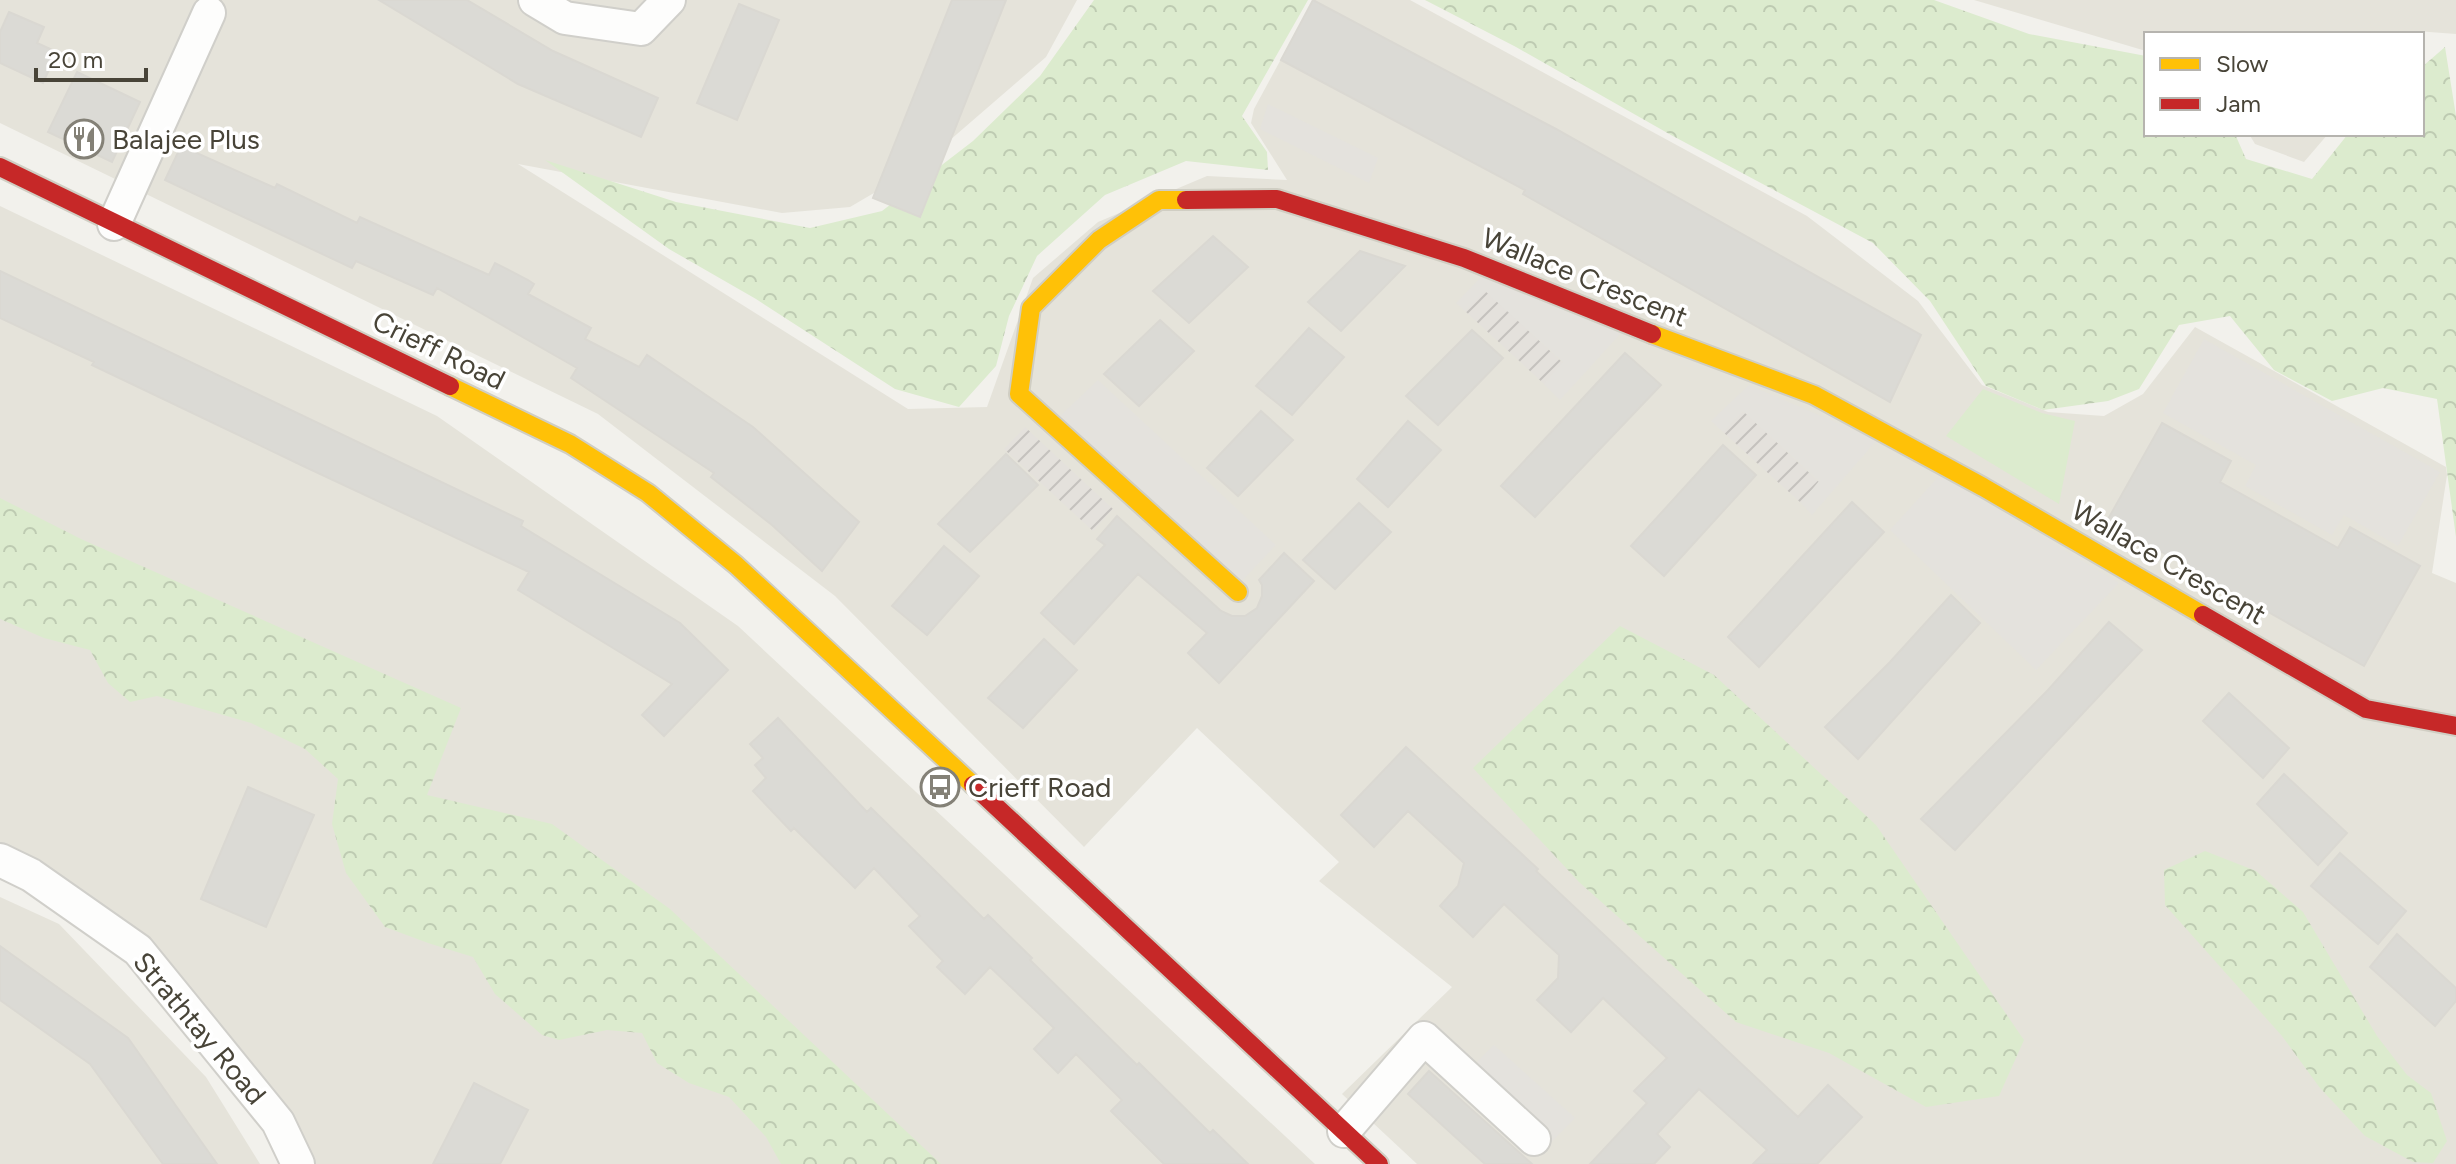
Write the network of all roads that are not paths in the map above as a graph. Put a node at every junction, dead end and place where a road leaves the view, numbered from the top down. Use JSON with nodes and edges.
{"nodes":[{"id":1,"x":535,"y":0,"type":"edge"},
{"id":2,"x":669,"y":0,"type":"edge"},
{"id":3,"x":209,"y":13,"type":"dead end"},
{"id":4,"x":0,"y":167,"type":"edge"},
{"id":5,"x":114,"y":224,"type":"junction"},
{"id":6,"x":1238,"y":592,"type":"dead end"},
{"id":7,"x":2456,"y":726,"type":"edge"},
{"id":8,"x":0,"y":860,"type":"edge"},
{"id":9,"x":1344,"y":1131,"type":"junction"},
{"id":10,"x":1534,"y":1139,"type":"dead end"},
{"id":11,"x":298,"y":1164,"type":"edge"},
{"id":12,"x":1379,"y":1164,"type":"edge"}],
"edges":[{"from":1,"to":2,"type":"street"},
{"from":3,"to":5,"type":"street"},
{"from":4,"to":5,"type":"street","name":"Crieff Road"},
{"from":5,"to":9,"type":"street","name":"Crieff Road"},
{"from":6,"to":7,"type":"street","name":"Wallace Crescent"},
{"from":8,"to":11,"type":"street","name":"Strathtay Road"},
{"from":9,"to":10,"type":"street"},
{"from":9,"to":12,"type":"street","name":"Crieff Road"}]}
